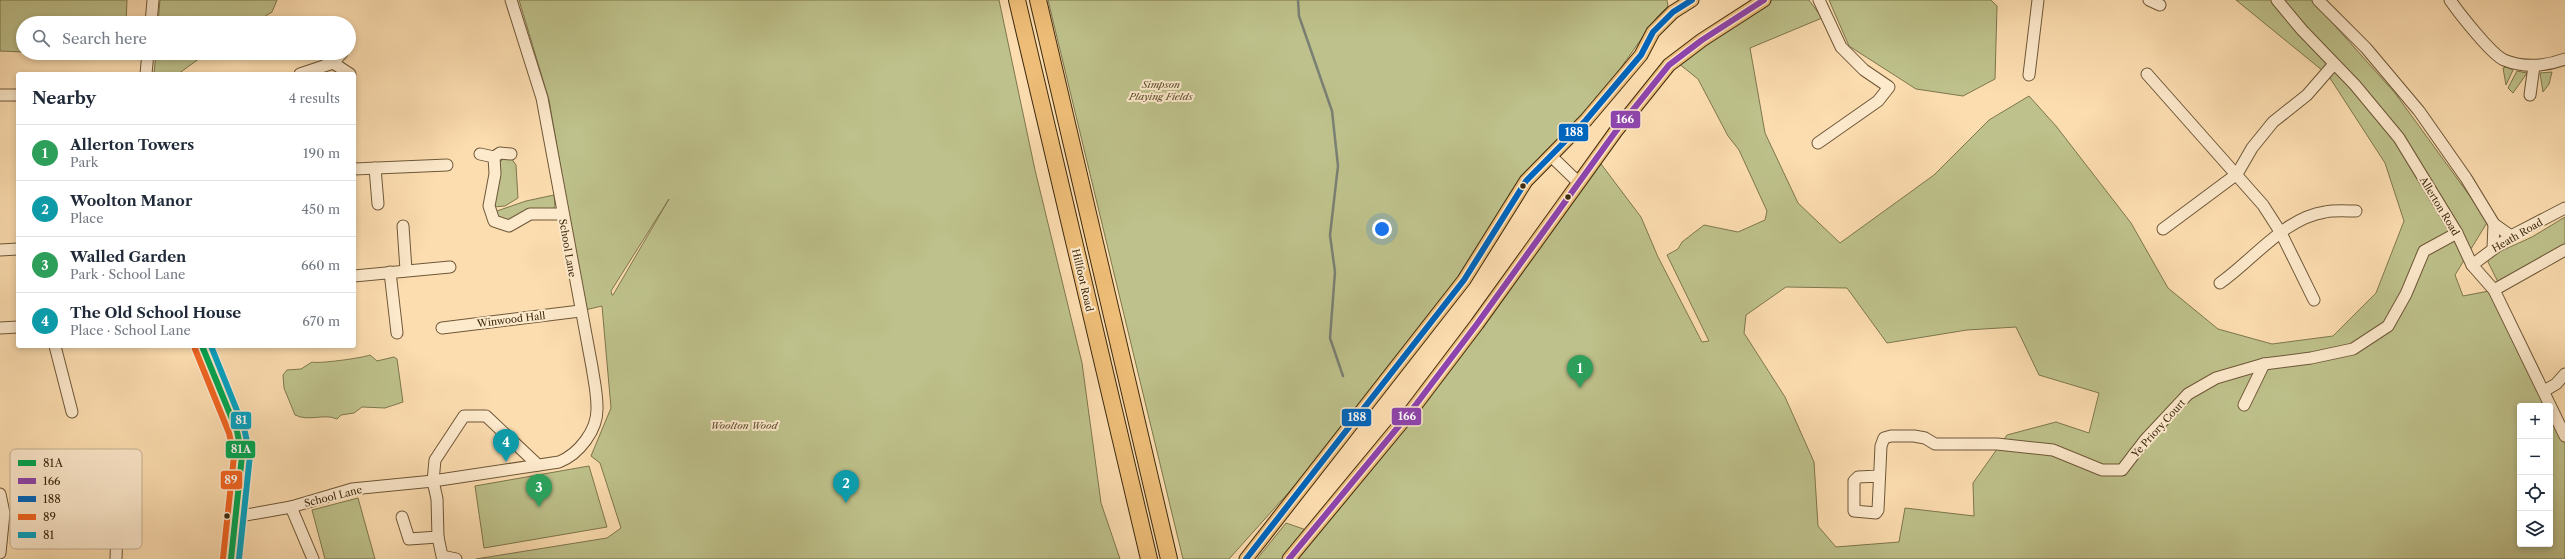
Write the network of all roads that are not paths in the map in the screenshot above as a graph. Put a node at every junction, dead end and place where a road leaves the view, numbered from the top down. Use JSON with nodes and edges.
{"nodes":[{"id":1,"x":153,"y":0,"type":"edge"},
{"id":2,"x":511,"y":0,"type":"edge"},
{"id":3,"x":1017,"y":0,"type":"edge"},
{"id":4,"x":1038,"y":0,"type":"edge"},
{"id":5,"x":1692,"y":0,"type":"edge"},
{"id":6,"x":1764,"y":0,"type":"edge"},
{"id":7,"x":1819,"y":0,"type":"edge"},
{"id":8,"x":2038,"y":0,"type":"edge"},
{"id":9,"x":2149,"y":0,"type":"edge"},
{"id":10,"x":2277,"y":0,"type":"edge"},
{"id":11,"x":2318,"y":0,"type":"edge"},
{"id":12,"x":2450,"y":0,"type":"edge"},
{"id":13,"x":2160,"y":5,"type":"dead end"},
{"id":14,"x":152,"y":16,"type":"edge"},
{"id":15,"x":2565,"y":59,"type":"edge"},
{"id":16,"x":147,"y":60,"type":"edge"},
{"id":17,"x":330,"y":60,"type":"edge"},
{"id":18,"x":336,"y":60,"type":"edge"},
{"id":19,"x":333,"y":63,"type":"junction"},
{"id":20,"x":2334,"y":64,"type":"junction"},
{"id":21,"x":2534,"y":66,"type":"junction"},
{"id":22,"x":146,"y":72,"type":"edge"},
{"id":23,"x":306,"y":72,"type":"edge"},
{"id":24,"x":347,"y":72,"type":"edge"},
{"id":25,"x":2147,"y":74,"type":"dead end"},
{"id":26,"x":2029,"y":75,"type":"dead end"},
{"id":27,"x":0,"y":95,"type":"edge"},
{"id":28,"x":16,"y":95,"type":"edge"},
{"id":29,"x":2530,"y":95,"type":"dead end"},
{"id":30,"x":1818,"y":143,"type":"dead end"},
{"id":31,"x":480,"y":154,"type":"dead end"},
{"id":32,"x":511,"y":154,"type":"dead end"},
{"id":33,"x":1551,"y":156,"type":"junction"},
{"id":34,"x":494,"y":157,"type":"junction"},
{"id":35,"x":446,"y":165,"type":"dead end"},
{"id":36,"x":375,"y":168,"type":"junction"},
{"id":37,"x":356,"y":169,"type":"edge"},
{"id":38,"x":2237,"y":174,"type":"junction"},
{"id":39,"x":1579,"y":183,"type":"junction"},
{"id":40,"x":378,"y":204,"type":"dead end"},
{"id":41,"x":2565,"y":208,"type":"edge"},
{"id":42,"x":2356,"y":211,"type":"dead end"},
{"id":43,"x":562,"y":214,"type":"junction"},
{"id":44,"x":2494,"y":224,"type":"junction"},
{"id":45,"x":404,"y":226,"type":"dead end"},
{"id":46,"x":2163,"y":229,"type":"dead end"},
{"id":47,"x":2281,"y":233,"type":"junction"},
{"id":48,"x":2457,"y":233,"type":"junction"},
{"id":49,"x":2511,"y":236,"type":"junction"},
{"id":50,"x":2493,"y":248,"type":"junction"},
{"id":51,"x":16,"y":249,"type":"edge"},
{"id":52,"x":0,"y":250,"type":"edge"},
{"id":53,"x":2565,"y":250,"type":"edge"},
{"id":54,"x":2472,"y":265,"type":"junction"},
{"id":55,"x":450,"y":267,"type":"dead end"},
{"id":56,"x":406,"y":270,"type":"junction"},
{"id":57,"x":390,"y":272,"type":"junction"},
{"id":58,"x":356,"y":276,"type":"edge"},
{"id":59,"x":2220,"y":283,"type":"dead end"},
{"id":60,"x":2494,"y":290,"type":"junction"},
{"id":61,"x":2314,"y":300,"type":"dead end"},
{"id":62,"x":580,"y":311,"type":"junction"},
{"id":63,"x":16,"y":327,"type":"edge"},
{"id":64,"x":0,"y":328,"type":"edge"},
{"id":65,"x":442,"y":328,"type":"dead end"},
{"id":66,"x":397,"y":333,"type":"dead end"},
{"id":67,"x":56,"y":348,"type":"edge"},
{"id":68,"x":203,"y":348,"type":"edge"},
{"id":69,"x":2264,"y":364,"type":"junction"},
{"id":70,"x":2565,"y":374,"type":"edge"},
{"id":71,"x":2544,"y":391,"type":"junction"},
{"id":72,"x":2244,"y":404,"type":"dead end"},
{"id":73,"x":72,"y":412,"type":"dead end"},
{"id":74,"x":2565,"y":436,"type":"edge"},
{"id":75,"x":538,"y":465,"type":"junction"},
{"id":76,"x":1879,"y":476,"type":"dead end"},
{"id":77,"x":432,"y":481,"type":"junction"},
{"id":78,"x":0,"y":494,"type":"edge"},
{"id":79,"x":291,"y":507,"type":"junction"},
{"id":80,"x":2,"y":513,"type":"edge"},
{"id":81,"x":234,"y":517,"type":"junction"},
{"id":82,"x":402,"y":517,"type":"dead end"},
{"id":83,"x":438,"y":537,"type":"junction"},
{"id":84,"x":116,"y":549,"type":"edge"},
{"id":85,"x":0,"y":553,"type":"edge"},
{"id":86,"x":116,"y":559,"type":"edge"},
{"id":87,"x":231,"y":559,"type":"edge"},
{"id":88,"x":313,"y":559,"type":"edge"},
{"id":89,"x":456,"y":559,"type":"edge"},
{"id":90,"x":1149,"y":559,"type":"edge"},
{"id":91,"x":1169,"y":559,"type":"edge"},
{"id":92,"x":1246,"y":559,"type":"edge"},
{"id":93,"x":1289,"y":559,"type":"edge"}],
"edges":[{"from":1,"to":14,"type":"street"},
{"from":2,"to":43,"type":"street","name":"School Lane"},
{"from":3,"to":90,"type":"highway","name":"Hillfoot Road"},
{"from":4,"to":91,"type":"highway","name":"Hillfoot Road"},
{"from":5,"to":33,"type":"main road"},
{"from":6,"to":39,"type":"main road"},
{"from":7,"to":30,"type":"street"},
{"from":8,"to":26,"type":"street"},
{"from":9,"to":13,"type":"street"},
{"from":10,"to":20,"type":"street","name":"Allerton Road"},
{"from":11,"to":44,"type":"street"},
{"from":12,"to":21,"type":"street"},
{"from":15,"to":21,"type":"street"},
{"from":16,"to":22,"type":"street"},
{"from":17,"to":19,"type":"street"},
{"from":18,"to":19,"type":"street"},
{"from":19,"to":23,"type":"street"},
{"from":19,"to":24,"type":"street"},
{"from":20,"to":38,"type":"street"},
{"from":20,"to":48,"type":"street","name":"Allerton Road"},
{"from":21,"to":29,"type":"street"},
{"from":25,"to":38,"type":"street"},
{"from":27,"to":28,"type":"street"},
{"from":31,"to":34,"type":"street"},
{"from":32,"to":34,"type":"street"},
{"from":33,"to":39,"type":"street"},
{"from":33,"to":92,"type":"main road"},
{"from":34,"to":43,"type":"street"},
{"from":35,"to":36,"type":"street"},
{"from":36,"to":37,"type":"street"},
{"from":36,"to":40,"type":"street"},
{"from":38,"to":46,"type":"street"},
{"from":38,"to":47,"type":"street"},
{"from":39,"to":93,"type":"main road"},
{"from":41,"to":49,"type":"street","name":"Heath Road"},
{"from":42,"to":47,"type":"street"},
{"from":43,"to":62,"type":"street","name":"School Lane"},
{"from":44,"to":49,"type":"street"},
{"from":44,"to":50,"type":"street"},
{"from":45,"to":56,"type":"street"},
{"from":47,"to":59,"type":"street"},
{"from":47,"to":61,"type":"street"},
{"from":48,"to":54,"type":"street","name":"Allerton Road"},
{"from":48,"to":69,"type":"street","name":"Ye Priory Court"},
{"from":49,"to":50,"type":"street","name":"Heath Road"},
{"from":50,"to":54,"type":"street","name":"Heath Road"},
{"from":51,"to":52,"type":"street"},
{"from":53,"to":60,"type":"street"},
{"from":54,"to":60,"type":"street","name":"Allerton Road"},
{"from":55,"to":56,"type":"street"},
{"from":56,"to":57,"type":"street"},
{"from":57,"to":58,"type":"street"},
{"from":57,"to":66,"type":"street"},
{"from":60,"to":71,"type":"street","name":"Allerton Road"},
{"from":62,"to":65,"type":"street","name":"Winwood Hall"},
{"from":62,"to":75,"type":"street","name":"School Lane"},
{"from":63,"to":64,"type":"street"},
{"from":67,"to":73,"type":"street"},
{"from":68,"to":81,"type":"street"},
{"from":69,"to":72,"type":"street"},
{"from":69,"to":76,"type":"street","name":"Ye Priory Court"},
{"from":70,"to":71,"type":"street"},
{"from":71,"to":74,"type":"street","name":"Allerton Road"},
{"from":75,"to":77,"type":"street","name":"School Lane"},
{"from":75,"to":77,"type":"street"},
{"from":77,"to":79,"type":"street","name":"School Lane"},
{"from":77,"to":83,"type":"street"},
{"from":78,"to":80,"type":"street"},
{"from":79,"to":81,"type":"street","name":"School Lane"},
{"from":79,"to":88,"type":"street"},
{"from":80,"to":85,"type":"street"},
{"from":81,"to":87,"type":"street"},
{"from":82,"to":83,"type":"street"},
{"from":83,"to":89,"type":"street"},
{"from":84,"to":86,"type":"street"}]}
